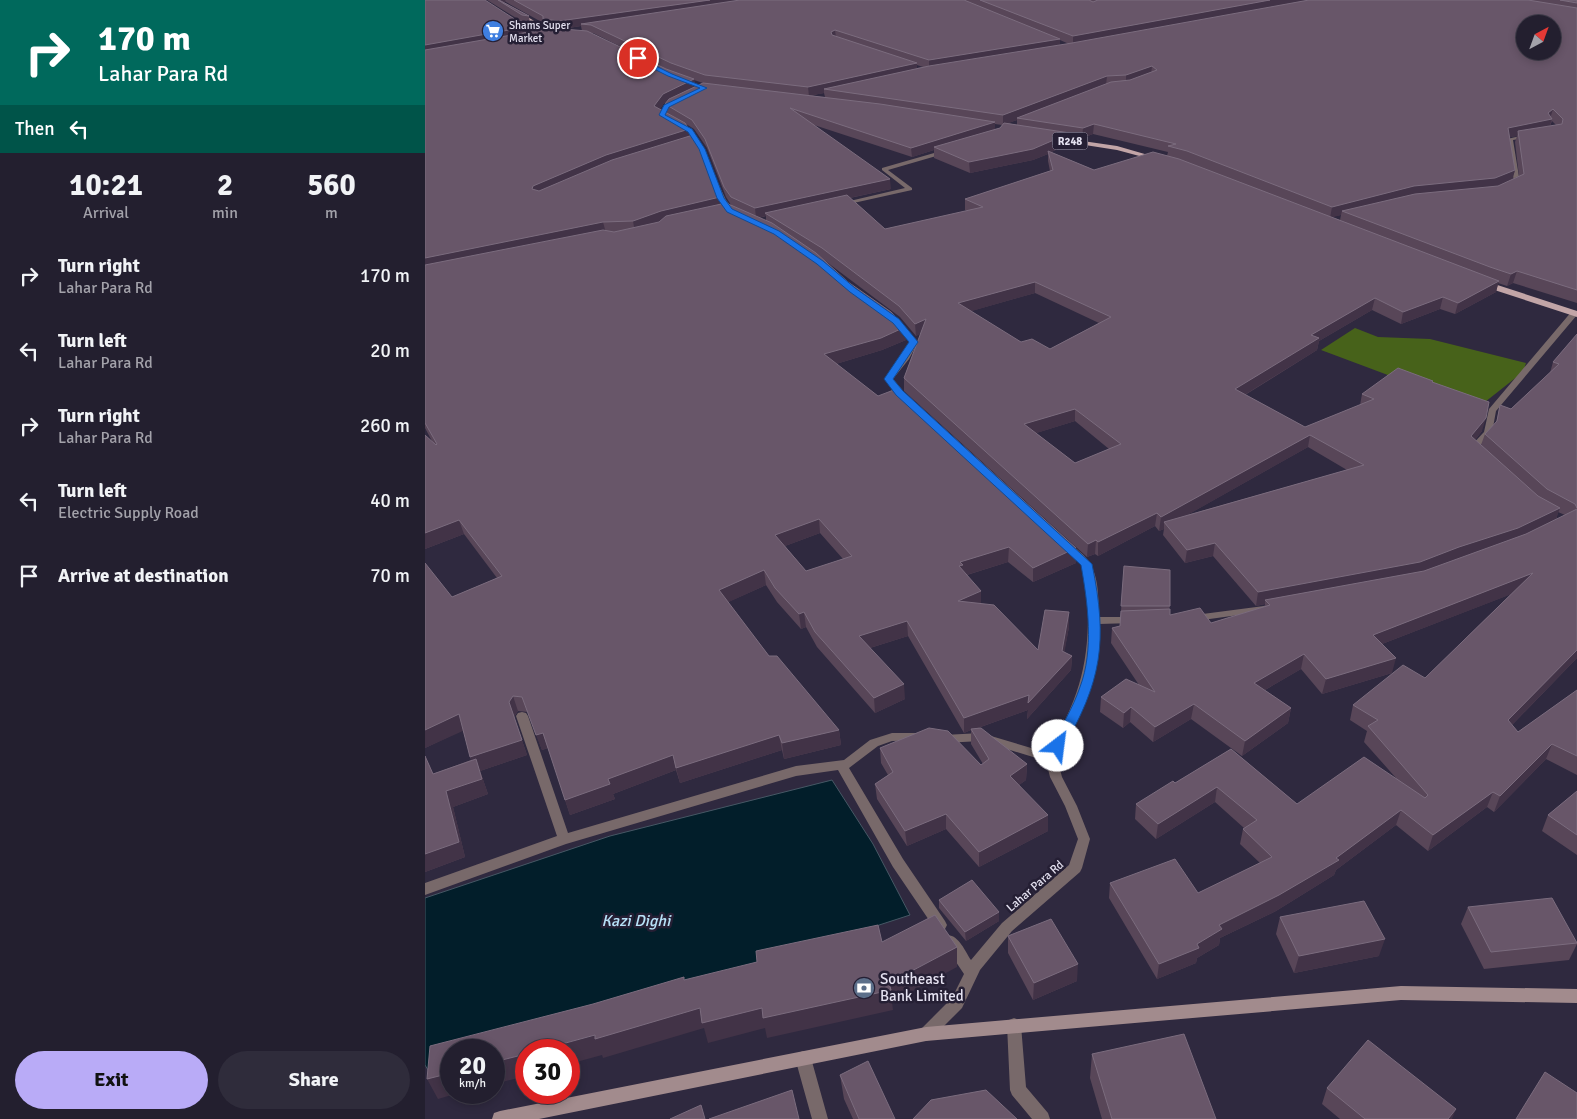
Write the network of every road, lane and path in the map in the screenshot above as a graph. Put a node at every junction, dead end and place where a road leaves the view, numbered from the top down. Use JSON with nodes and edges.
{"nodes":[{"id":1,"x":495,"y":0,"type":"edge"},
{"id":2,"x":531,"y":29,"type":"edge"},
{"id":3,"x":548,"y":32,"type":"junction"},
{"id":4,"x":556,"y":32,"type":"joint"},
{"id":5,"x":686,"y":95,"type":"edge"},
{"id":6,"x":1538,"y":134,"type":"edge"},
{"id":7,"x":1049,"y":138,"type":"edge"},
{"id":8,"x":953,"y":150,"type":"edge"},
{"id":9,"x":1164,"y":160,"type":"edge"},
{"id":10,"x":1505,"y":188,"type":"edge"},
{"id":11,"x":833,"y":206,"type":"edge"},
{"id":12,"x":743,"y":216,"type":"edge"},
{"id":13,"x":1473,"y":279,"type":"edge"},
{"id":14,"x":1576,"y":314,"type":"edge"},
{"id":15,"x":889,"y":316,"type":"edge"},
{"id":16,"x":914,"y":407,"type":"edge"},
{"id":17,"x":1483,"y":458,"type":"edge"},
{"id":18,"x":1057,"y":538,"type":"edge"},
{"id":19,"x":1276,"y":607,"type":"edge"},
{"id":20,"x":1184,"y":618,"type":"edge"},
{"id":21,"x":1144,"y":620,"type":"edge"},
{"id":22,"x":1095,"y":621,"type":"junction"},
{"id":23,"x":522,"y":716,"type":"dead end"},
{"id":24,"x":1051,"y":758,"type":"junction"},
{"id":25,"x":841,"y":764,"type":"junction"},
{"id":26,"x":564,"y":838,"type":"junction"},
{"id":27,"x":425,"y":889,"type":"edge"},
{"id":28,"x":971,"y":972,"type":"junction"},
{"id":29,"x":1577,"y":996,"type":"edge"},
{"id":30,"x":1014,"y":1025,"type":"junction"},
{"id":31,"x":927,"y":1034,"type":"junction"},
{"id":32,"x":803,"y":1058,"type":"junction"},
{"id":33,"x":500,"y":1119,"type":"edge"},
{"id":34,"x":819,"y":1119,"type":"edge"},
{"id":35,"x":1042,"y":1119,"type":"edge"}],
"edges":[{"from":1,"to":3,"type":"main road"},
{"from":2,"to":3,"type":"main road"},
{"from":3,"to":4,"type":"main road"},
{"from":3,"to":4,"type":"main road"},
{"from":5,"to":12,"type":"street"},
{"from":6,"to":10,"type":"street"},
{"from":7,"to":9,"type":"main road","number":"R248"},
{"from":8,"to":11,"type":"street"},
{"from":13,"to":14,"type":"main road"},
{"from":14,"to":17,"type":"street"},
{"from":15,"to":16,"type":"street"},
{"from":18,"to":22,"type":"street"},
{"from":19,"to":20,"type":"street"},
{"from":21,"to":22,"type":"street"},
{"from":22,"to":24,"type":"street"},
{"from":23,"to":26,"type":"street"},
{"from":24,"to":25,"type":"street"},
{"from":24,"to":28,"type":"street","name":"Lahar Para Rd"},
{"from":25,"to":26,"type":"street"},
{"from":25,"to":28,"type":"street"},
{"from":26,"to":27,"type":"street"},
{"from":28,"to":31,"type":"street","name":"Lahar Para Rd"},
{"from":29,"to":30,"type":"main road"},
{"from":30,"to":31,"type":"main road"},
{"from":30,"to":35,"type":"street"},
{"from":31,"to":32,"type":"main road"},
{"from":32,"to":33,"type":"main road"},
{"from":32,"to":34,"type":"street"}]}
